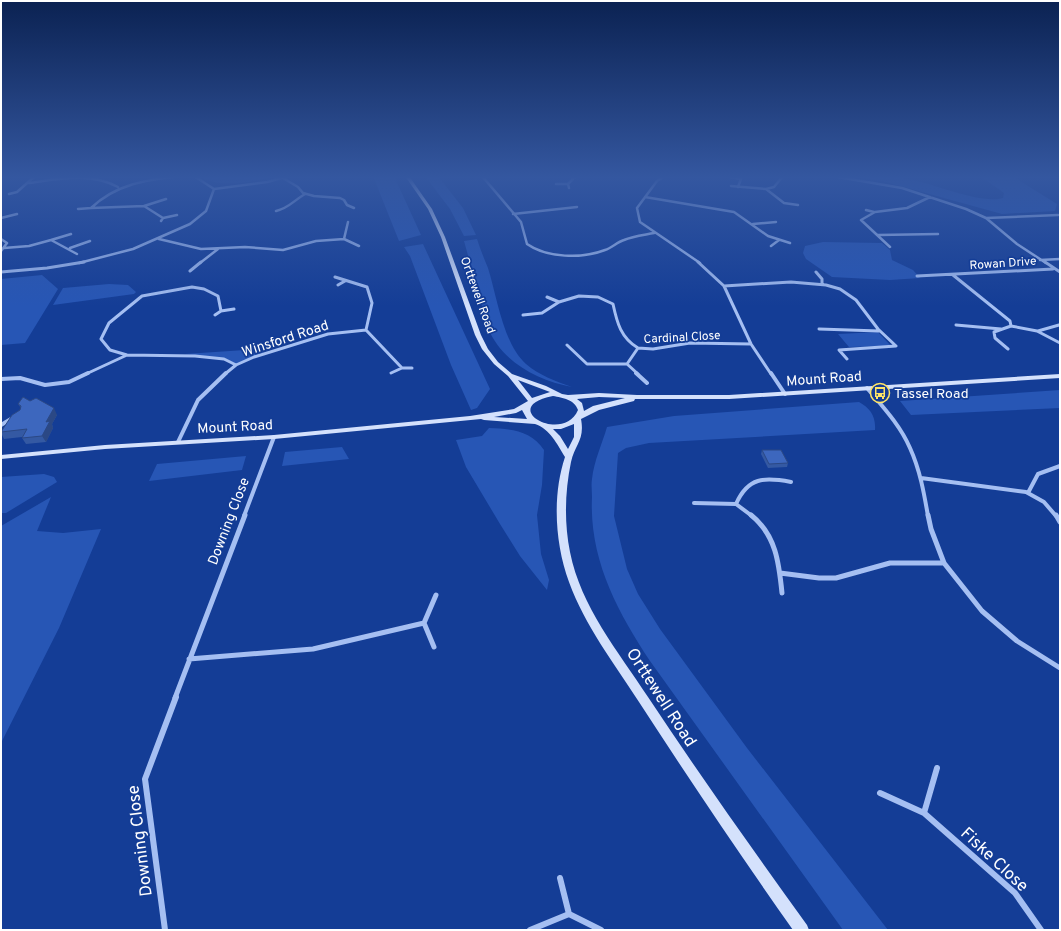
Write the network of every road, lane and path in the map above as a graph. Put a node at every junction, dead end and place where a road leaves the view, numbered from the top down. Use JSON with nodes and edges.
{"nodes":[{"id":1,"x":197,"y":219,"type":"edge"},
{"id":2,"x":435,"y":219,"type":"edge"},
{"id":3,"x":518,"y":219,"type":"edge"},
{"id":4,"x":639,"y":219,"type":"edge"},
{"id":5,"x":746,"y":219,"type":"edge"},
{"id":6,"x":862,"y":219,"type":"edge"},
{"id":7,"x":988,"y":219,"type":"edge"},
{"id":8,"x":348,"y":222,"type":"dead end"},
{"id":9,"x":776,"y":222,"type":"dead end"},
{"id":10,"x":753,"y":224,"type":"junction"},
{"id":11,"x":654,"y":233,"type":"junction"},
{"id":12,"x":71,"y":234,"type":"dead end"},
{"id":13,"x":938,"y":234,"type":"dead end"},
{"id":14,"x":878,"y":235,"type":"junction"},
{"id":15,"x":1,"y":239,"type":"edge"},
{"id":16,"x":159,"y":239,"type":"junction"},
{"id":17,"x":344,"y":239,"type":"junction"},
{"id":18,"x":51,"y":240,"type":"junction"},
{"id":19,"x":779,"y":240,"type":"junction"},
{"id":20,"x":90,"y":241,"type":"dead end"},
{"id":21,"x":790,"y":243,"type":"dead end"},
{"id":22,"x":359,"y":246,"type":"dead end"},
{"id":23,"x":771,"y":246,"type":"dead end"},
{"id":24,"x":890,"y":247,"type":"dead end"},
{"id":25,"x":70,"y":248,"type":"junction"},
{"id":26,"x":218,"y":249,"type":"junction"},
{"id":27,"x":2,"y":250,"type":"edge"},
{"id":28,"x":77,"y":254,"type":"dead end"},
{"id":29,"x":1060,"y":259,"type":"edge"},
{"id":30,"x":1040,"y":260,"type":"junction"},
{"id":31,"x":1053,"y":269,"type":"junction"},
{"id":32,"x":190,"y":271,"type":"dead end"},
{"id":33,"x":1,"y":272,"type":"edge"},
{"id":34,"x":816,"y":272,"type":"dead end"},
{"id":35,"x":1060,"y":272,"type":"edge"},
{"id":36,"x":953,"y":275,"type":"junction"},
{"id":37,"x":917,"y":276,"type":"dead end"},
{"id":38,"x":335,"y":277,"type":"dead end"},
{"id":39,"x":345,"y":280,"type":"junction"},
{"id":40,"x":822,"y":284,"type":"junction"},
{"id":41,"x":338,"y":285,"type":"dead end"},
{"id":42,"x":724,"y":286,"type":"junction"},
{"id":43,"x":547,"y":296,"type":"dead end"},
{"id":44,"x":559,"y":302,"type":"junction"},
{"id":45,"x":234,"y":309,"type":"dead end"},
{"id":46,"x":220,"y":311,"type":"junction"},
{"id":47,"x":215,"y":315,"type":"dead end"},
{"id":48,"x":523,"y":315,"type":"dead end"},
{"id":49,"x":956,"y":325,"type":"dead end"},
{"id":50,"x":1059,"y":325,"type":"edge"},
{"id":51,"x":1011,"y":326,"type":"junction"},
{"id":52,"x":819,"y":329,"type":"dead end"},
{"id":53,"x":1002,"y":329,"type":"junction"},
{"id":54,"x":366,"y":330,"type":"junction"},
{"id":55,"x":879,"y":331,"type":"junction"},
{"id":56,"x":1037,"y":331,"type":"junction"},
{"id":57,"x":567,"y":344,"type":"dead end"},
{"id":58,"x":752,"y":344,"type":"junction"},
{"id":59,"x":1060,"y":344,"type":"edge"},
{"id":60,"x":638,"y":348,"type":"junction"},
{"id":61,"x":1008,"y":349,"type":"dead end"},
{"id":62,"x":127,"y":355,"type":"junction"},
{"id":63,"x":847,"y":359,"type":"dead end"},
{"id":64,"x":627,"y":364,"type":"junction"},
{"id":65,"x":236,"y":365,"type":"junction"},
{"id":66,"x":402,"y":368,"type":"junction"},
{"id":67,"x":412,"y":368,"type":"dead end"},
{"id":68,"x":391,"y":373,"type":"dead end"},
{"id":69,"x":510,"y":375,"type":"junction"},
{"id":70,"x":1060,"y":376,"type":"edge"},
{"id":71,"x":1,"y":379,"type":"edge"},
{"id":72,"x":646,"y":383,"type":"dead end"},
{"id":73,"x":867,"y":388,"type":"junction"},
{"id":74,"x":785,"y":394,"type":"junction"},
{"id":75,"x":561,"y":395,"type":"junction"},
{"id":76,"x":570,"y":397,"type":"junction"},
{"id":77,"x":638,"y":397,"type":"junction"},
{"id":78,"x":529,"y":403,"type":"junction"},
{"id":79,"x":14,"y":418,"type":"edge"},
{"id":80,"x":470,"y":418,"type":"junction"},
{"id":81,"x":579,"y":418,"type":"junction"},
{"id":82,"x":537,"y":423,"type":"junction"},
{"id":83,"x":1,"y":425,"type":"edge"},
{"id":84,"x":546,"y":426,"type":"junction"},
{"id":85,"x":274,"y":438,"type":"junction"},
{"id":86,"x":178,"y":442,"type":"junction"},
{"id":87,"x":1,"y":457,"type":"edge"},
{"id":88,"x":569,"y":457,"type":"junction"},
{"id":89,"x":1060,"y":466,"type":"edge"},
{"id":90,"x":921,"y":478,"type":"junction"},
{"id":91,"x":791,"y":482,"type":"dead end"},
{"id":92,"x":1029,"y":491,"type":"junction"},
{"id":93,"x":694,"y":503,"type":"dead end"},
{"id":94,"x":736,"y":504,"type":"junction"},
{"id":95,"x":1060,"y":522,"type":"edge"},
{"id":96,"x":944,"y":563,"type":"junction"},
{"id":97,"x":780,"y":573,"type":"junction"},
{"id":98,"x":782,"y":593,"type":"dead end"},
{"id":99,"x":436,"y":596,"type":"dead end"},
{"id":100,"x":424,"y":623,"type":"junction"},
{"id":101,"x":434,"y":647,"type":"dead end"},
{"id":102,"x":189,"y":659,"type":"junction"},
{"id":103,"x":1060,"y":668,"type":"edge"},
{"id":104,"x":937,"y":768,"type":"dead end"},
{"id":105,"x":880,"y":794,"type":"dead end"},
{"id":106,"x":924,"y":813,"type":"junction"},
{"id":107,"x":560,"y":878,"type":"dead end"},
{"id":108,"x":569,"y":914,"type":"junction"},
{"id":109,"x":165,"y":930,"type":"edge"},
{"id":110,"x":530,"y":930,"type":"edge"},
{"id":111,"x":601,"y":930,"type":"edge"},
{"id":112,"x":802,"y":930,"type":"edge"},
{"id":113,"x":1041,"y":930,"type":"edge"}],
"edges":[{"from":1,"to":16,"type":"street"},
{"from":2,"to":69,"type":"street","name":"Orttewell Road"},
{"from":3,"to":11,"type":"street"},
{"from":4,"to":11,"type":"street"},
{"from":5,"to":10,"type":"street"},
{"from":6,"to":14,"type":"street"},
{"from":7,"to":30,"type":"street"},
{"from":8,"to":17,"type":"street"},
{"from":9,"to":10,"type":"street"},
{"from":10,"to":19,"type":"street"},
{"from":11,"to":42,"type":"street"},
{"from":12,"to":18,"type":"street"},
{"from":13,"to":14,"type":"street"},
{"from":14,"to":24,"type":"street"},
{"from":15,"to":27,"type":"street"},
{"from":16,"to":26,"type":"street"},
{"from":16,"to":33,"type":"street"},
{"from":17,"to":22,"type":"street"},
{"from":17,"to":26,"type":"street"},
{"from":18,"to":25,"type":"street"},
{"from":18,"to":27,"type":"street"},
{"from":19,"to":21,"type":"street"},
{"from":19,"to":23,"type":"street"},
{"from":20,"to":25,"type":"street"},
{"from":25,"to":28,"type":"street"},
{"from":26,"to":32,"type":"street"},
{"from":29,"to":30,"type":"street"},
{"from":30,"to":31,"type":"street"},
{"from":31,"to":35,"type":"street"},
{"from":31,"to":36,"type":"street","name":"Rowan Drive"},
{"from":34,"to":40,"type":"street"},
{"from":36,"to":37,"type":"street","name":"Rowan Drive"},
{"from":36,"to":51,"type":"street","name":"Rowan Drive"},
{"from":38,"to":39,"type":"street"},
{"from":39,"to":41,"type":"street"},
{"from":39,"to":54,"type":"street"},
{"from":40,"to":42,"type":"street"},
{"from":40,"to":55,"type":"street"},
{"from":42,"to":58,"type":"street"},
{"from":43,"to":44,"type":"street"},
{"from":44,"to":48,"type":"street","name":"Cardinal Close"},
{"from":44,"to":60,"type":"street","name":"Cardinal Close"},
{"from":45,"to":46,"type":"street"},
{"from":46,"to":47,"type":"street"},
{"from":46,"to":62,"type":"street"},
{"from":49,"to":53,"type":"street"},
{"from":50,"to":56,"type":"street"},
{"from":51,"to":53,"type":"street"},
{"from":51,"to":56,"type":"street"},
{"from":52,"to":55,"type":"street"},
{"from":53,"to":61,"type":"street"},
{"from":54,"to":65,"type":"street","name":"Winsford Road"},
{"from":54,"to":66,"type":"street"},
{"from":55,"to":63,"type":"street"},
{"from":56,"to":59,"type":"street"},
{"from":57,"to":64,"type":"street"},
{"from":58,"to":60,"type":"street","name":"Cardinal Close"},
{"from":58,"to":74,"type":"street"},
{"from":60,"to":64,"type":"street","name":"Cardinal Close"},
{"from":62,"to":65,"type":"street"},
{"from":62,"to":71,"type":"street"},
{"from":64,"to":72,"type":"street"},
{"from":65,"to":86,"type":"street","name":"Winsford Road"},
{"from":66,"to":67,"type":"street"},
{"from":66,"to":68,"type":"street"},
{"from":69,"to":75,"type":"street","name":"Orttewell Road"},
{"from":69,"to":78,"type":"street","name":"Orttewell Road"},
{"from":70,"to":73,"type":"street","name":"Mount Road"},
{"from":73,"to":74,"type":"street","name":"Mount Road"},
{"from":73,"to":90,"type":"street"},
{"from":74,"to":77,"type":"street","name":"Mount Road"},
{"from":75,"to":76,"type":"street"},
{"from":75,"to":78,"type":"street"},
{"from":76,"to":77,"type":"street","name":"Mount Road"},
{"from":76,"to":81,"type":"street"},
{"from":77,"to":81,"type":"street","name":"Mount Road"},
{"from":78,"to":80,"type":"street","name":"Mount Road"},
{"from":78,"to":82,"type":"street"},
{"from":79,"to":83,"type":"street"},
{"from":80,"to":82,"type":"street","name":"Mount Road"},
{"from":80,"to":85,"type":"street","name":"Mount Road"},
{"from":81,"to":84,"type":"street"},
{"from":81,"to":88,"type":"street","name":"Orttewell Road"},
{"from":82,"to":84,"type":"street"},
{"from":84,"to":88,"type":"street"},
{"from":85,"to":86,"type":"street","name":"Mount Road"},
{"from":85,"to":102,"type":"street","name":"Downing Close"},
{"from":86,"to":87,"type":"street","name":"Mount Road"},
{"from":88,"to":112,"type":"street","name":"Orttewell Road"},
{"from":89,"to":92,"type":"street"},
{"from":90,"to":92,"type":"street"},
{"from":90,"to":96,"type":"street"},
{"from":91,"to":94,"type":"street"},
{"from":92,"to":95,"type":"street"},
{"from":93,"to":94,"type":"street"},
{"from":94,"to":97,"type":"street"},
{"from":96,"to":97,"type":"street"},
{"from":96,"to":103,"type":"street"},
{"from":97,"to":98,"type":"street"},
{"from":99,"to":100,"type":"street"},
{"from":100,"to":101,"type":"street"},
{"from":100,"to":102,"type":"street"},
{"from":102,"to":109,"type":"street","name":"Downing Close"},
{"from":104,"to":106,"type":"street"},
{"from":105,"to":106,"type":"street","name":"Fiske Close"},
{"from":106,"to":113,"type":"street","name":"Fiske Close"},
{"from":107,"to":108,"type":"street"},
{"from":108,"to":110,"type":"street"},
{"from":108,"to":111,"type":"street"}]}
